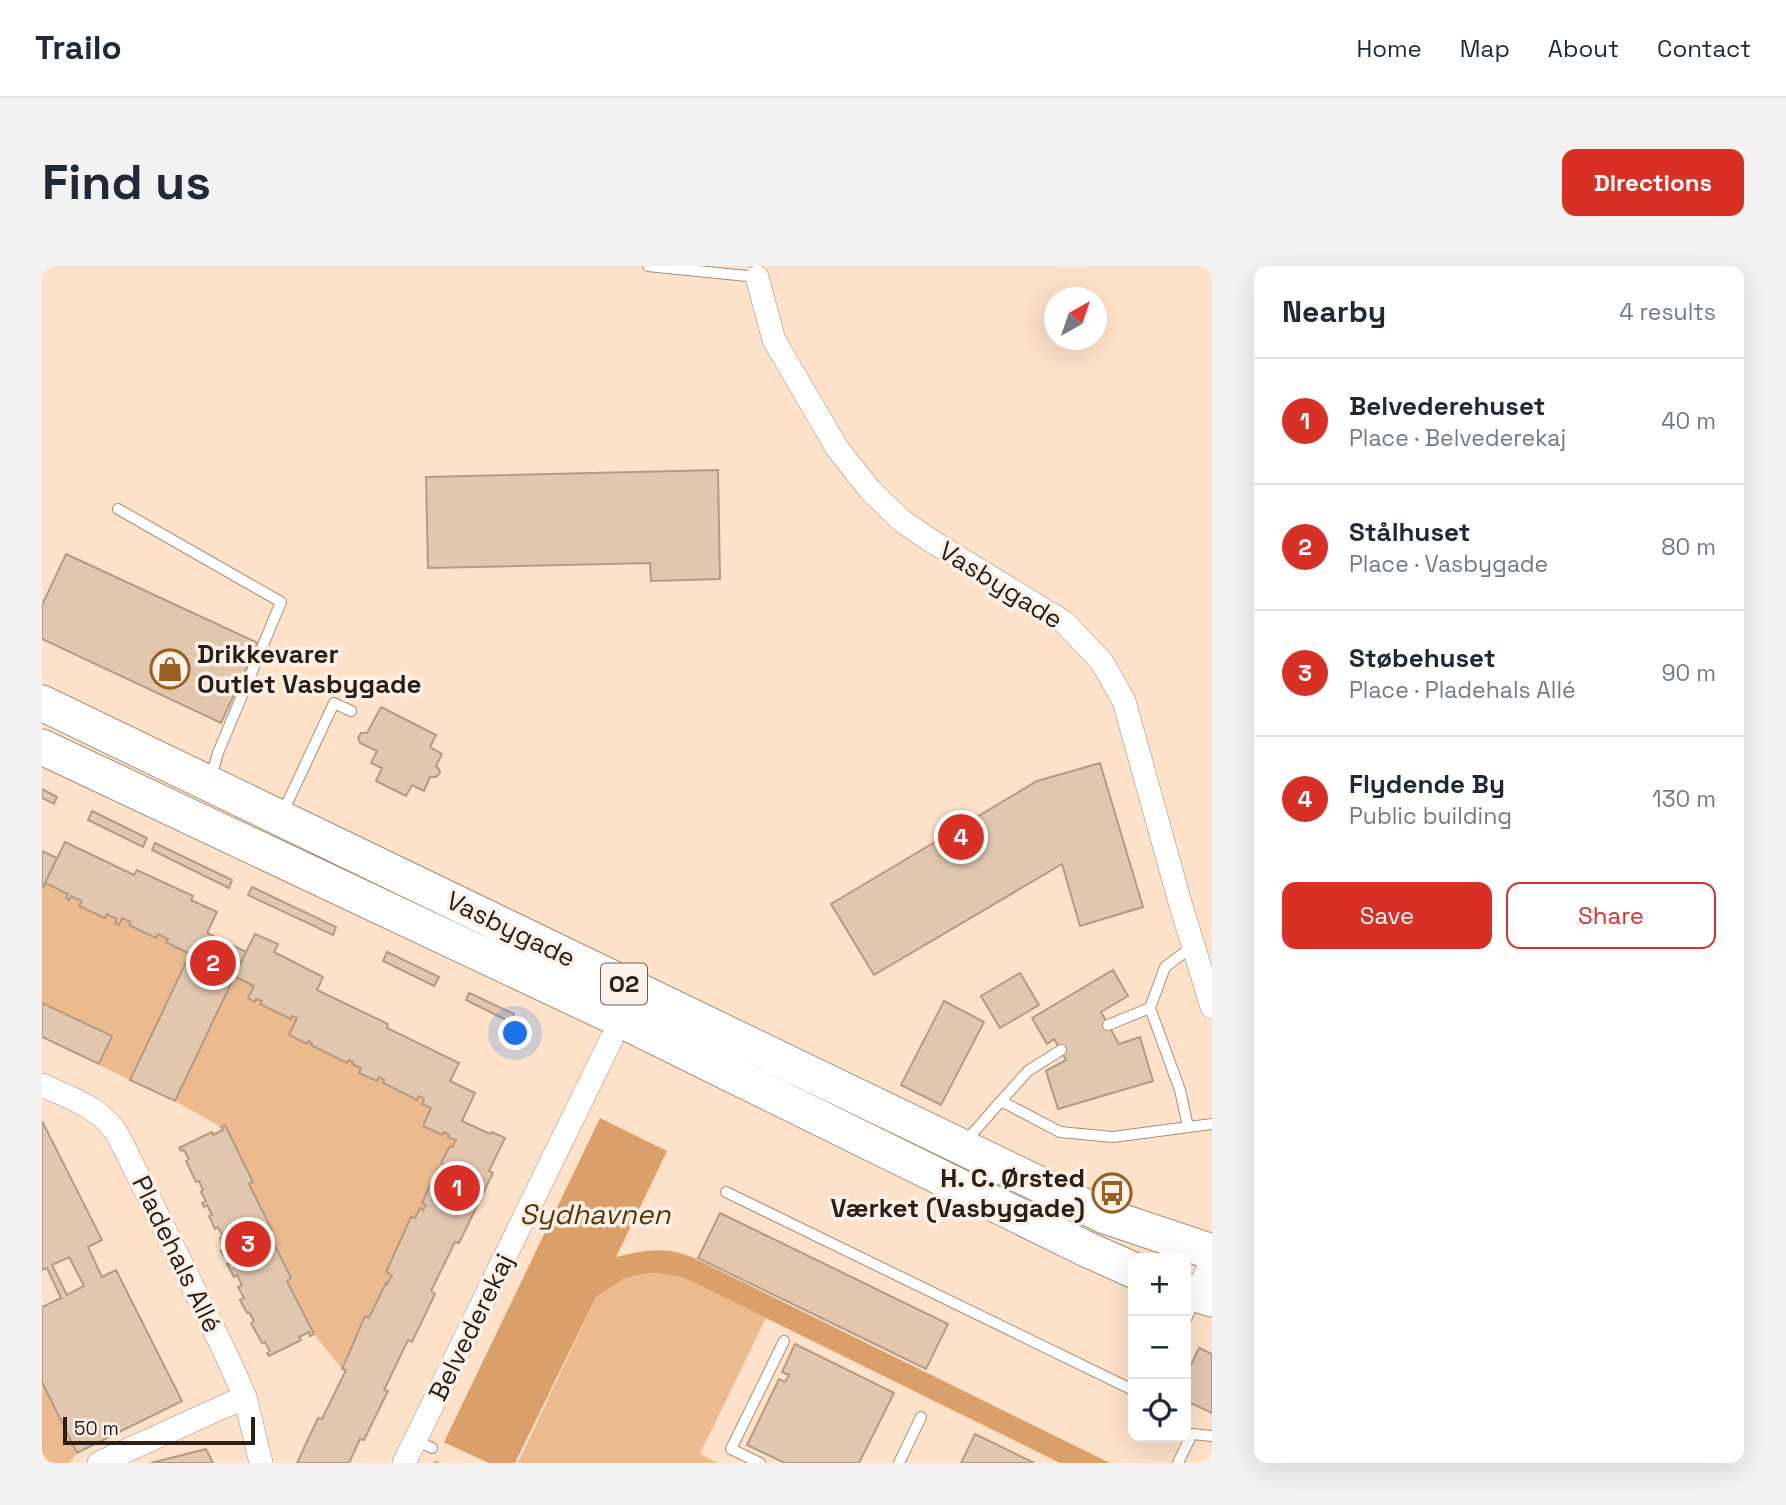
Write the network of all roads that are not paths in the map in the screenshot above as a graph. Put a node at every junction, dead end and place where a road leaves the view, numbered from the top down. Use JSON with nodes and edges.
{"nodes":[{"id":1,"x":648,"y":266,"type":"edge"},
{"id":2,"x":757,"y":277,"type":"joint"},
{"id":3,"x":118,"y":509,"type":"dead end"},
{"id":4,"x":42,"y":703,"type":"edge"},
{"id":5,"x":351,"y":711,"type":"dead end"},
{"id":6,"x":42,"y":747,"type":"edge"},
{"id":7,"x":207,"y":783,"type":"junction"},
{"id":8,"x":280,"y":818,"type":"junction"},
{"id":9,"x":1193,"y":946,"type":"junction"},
{"id":10,"x":1212,"y":1007,"type":"edge"},
{"id":11,"x":1150,"y":1009,"type":"junction"},
{"id":12,"x":1108,"y":1025,"type":"dead end"},
{"id":13,"x":616,"y":1030,"type":"junction"},
{"id":14,"x":1061,"y":1050,"type":"dead end"},
{"id":15,"x":42,"y":1085,"type":"edge"},
{"id":16,"x":1001,"y":1101,"type":"junction"},
{"id":17,"x":1212,"y":1124,"type":"edge"},
{"id":18,"x":1188,"y":1127,"type":"junction"},
{"id":19,"x":961,"y":1147,"type":"junction"},
{"id":20,"x":726,"y":1192,"type":"dead end"},
{"id":21,"x":1212,"y":1252,"type":"edge"},
{"id":22,"x":1212,"y":1260,"type":"edge"},
{"id":23,"x":1128,"y":1268,"type":"edge"},
{"id":24,"x":1195,"y":1301,"type":"edge"},
{"id":25,"x":784,"y":1342,"type":"dead end"},
{"id":26,"x":1128,"y":1388,"type":"edge"},
{"id":27,"x":245,"y":1398,"type":"junction"},
{"id":28,"x":921,"y":1417,"type":"dead end"},
{"id":29,"x":1191,"y":1432,"type":"edge"},
{"id":30,"x":1212,"y":1436,"type":"edge"},
{"id":31,"x":1185,"y":1442,"type":"edge"},
{"id":32,"x":99,"y":1463,"type":"edge"},
{"id":33,"x":261,"y":1463,"type":"edge"},
{"id":34,"x":404,"y":1463,"type":"edge"},
{"id":35,"x":760,"y":1463,"type":"edge"},
{"id":36,"x":899,"y":1463,"type":"edge"},
{"id":37,"x":1178,"y":1463,"type":"edge"}],
"edges":[{"from":1,"to":2,"type":"lane"},
{"from":2,"to":9,"type":"street","name":"Vasbygade"},
{"from":3,"to":7,"type":"lane"},
{"from":4,"to":7,"type":"main road","name":"Vasbygade","number":"O2"},
{"from":5,"to":8,"type":"lane"},
{"from":6,"to":13,"type":"main road","name":"Vasbygade","number":"O2"},
{"from":7,"to":8,"type":"main road","name":"Vasbygade","number":"O2"},
{"from":8,"to":19,"type":"main road","name":"Vasbygade","number":"O2"},
{"from":9,"to":10,"type":"street","name":"Vasbygade"},
{"from":9,"to":11,"type":"lane"},
{"from":11,"to":12,"type":"lane"},
{"from":11,"to":18,"type":"lane"},
{"from":13,"to":23,"type":"main road","name":"Vasbygade","number":"O2"},
{"from":13,"to":34,"type":"street","name":"Belvederekaj"},
{"from":14,"to":16,"type":"lane"},
{"from":15,"to":27,"type":"street","name":"Pladehals Allé"},
{"from":16,"to":18,"type":"lane"},
{"from":16,"to":19,"type":"lane"},
{"from":17,"to":18,"type":"lane"},
{"from":19,"to":21,"type":"main road","name":"Vasbygade","number":"O2"},
{"from":20,"to":26,"type":"lane"},
{"from":22,"to":24,"type":"street"},
{"from":25,"to":35,"type":"lane"},
{"from":27,"to":32,"type":"street"},
{"from":27,"to":33,"type":"street","name":"Pladehals Allé"},
{"from":28,"to":36,"type":"lane"},
{"from":29,"to":30,"type":"lane"},
{"from":31,"to":37,"type":"lane"}]}
